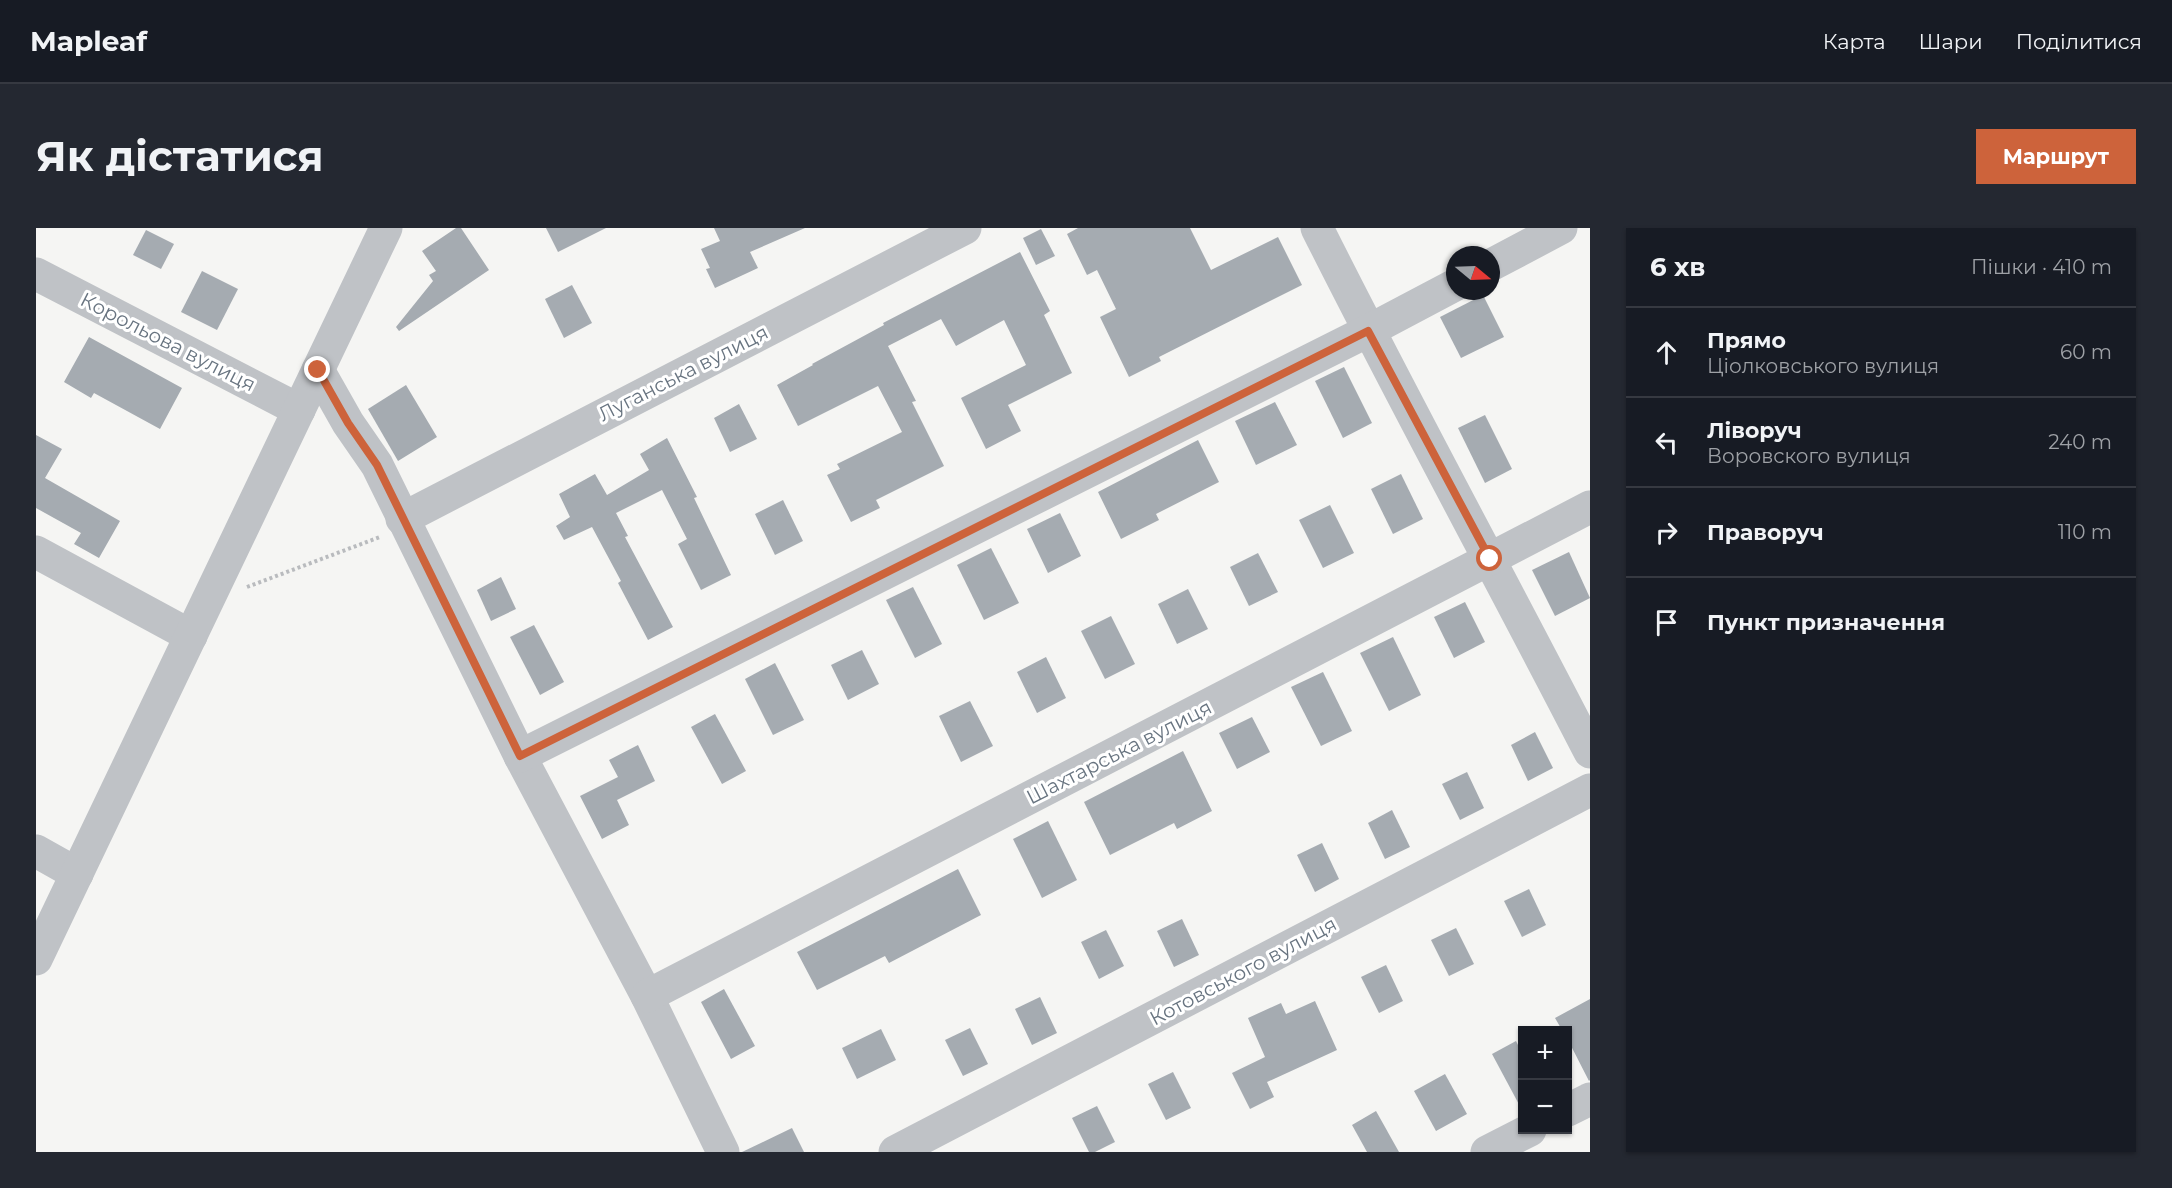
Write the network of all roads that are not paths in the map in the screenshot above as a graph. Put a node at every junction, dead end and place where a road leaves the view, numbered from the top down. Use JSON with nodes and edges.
{"nodes":[{"id":1,"x":386,"y":228,"type":"edge"},
{"id":2,"x":965,"y":228,"type":"edge"},
{"id":3,"x":1317,"y":228,"type":"edge"},
{"id":4,"x":1561,"y":228,"type":"edge"},
{"id":5,"x":1500,"y":260,"type":"edge"},
{"id":6,"x":36,"y":274,"type":"edge"},
{"id":7,"x":1446,"y":290,"type":"edge"},
{"id":8,"x":1368,"y":331,"type":"junction"},
{"id":9,"x":318,"y":370,"type":"junction"},
{"id":10,"x":300,"y":410,"type":"junction"},
{"id":11,"x":1590,"y":507,"type":"edge"},
{"id":12,"x":402,"y":519,"type":"junction"},
{"id":13,"x":36,"y":552,"type":"edge"},
{"id":14,"x":1490,"y":559,"type":"junction"},
{"id":15,"x":191,"y":636,"type":"junction"},
{"id":16,"x":1590,"y":752,"type":"edge"},
{"id":17,"x":520,"y":756,"type":"junction"},
{"id":18,"x":1590,"y":790,"type":"edge"},
{"id":19,"x":36,"y":851,"type":"edge"},
{"id":20,"x":77,"y":874,"type":"junction"},
{"id":21,"x":36,"y":959,"type":"edge"},
{"id":22,"x":647,"y":996,"type":"junction"},
{"id":23,"x":1590,"y":1099,"type":"edge"},
{"id":24,"x":1572,"y":1108,"type":"edge"},
{"id":25,"x":1522,"y":1134,"type":"edge"},
{"id":26,"x":723,"y":1152,"type":"edge"},
{"id":27,"x":895,"y":1152,"type":"edge"},
{"id":28,"x":1486,"y":1152,"type":"edge"}],
"edges":[{"from":1,"to":9,"type":"street"},
{"from":2,"to":12,"type":"street","name":"Луганська вулиця"},
{"from":3,"to":8,"type":"street"},
{"from":4,"to":5,"type":"street"},
{"from":6,"to":10,"type":"street","name":"Корольова вулиця"},
{"from":7,"to":8,"type":"street"},
{"from":8,"to":14,"type":"street"},
{"from":8,"to":17,"type":"street"},
{"from":9,"to":10,"type":"street"},
{"from":9,"to":12,"type":"street"},
{"from":10,"to":15,"type":"street"},
{"from":11,"to":14,"type":"street","name":"Шахтарська вулиця"},
{"from":12,"to":17,"type":"street"},
{"from":13,"to":15,"type":"street"},
{"from":14,"to":16,"type":"street"},
{"from":14,"to":22,"type":"street","name":"Шахтарська вулиця"},
{"from":15,"to":20,"type":"street"},
{"from":17,"to":22,"type":"street"},
{"from":18,"to":27,"type":"street","name":"Котовського вулиця"},
{"from":19,"to":20,"type":"street"},
{"from":20,"to":21,"type":"street"},
{"from":22,"to":26,"type":"street"},
{"from":23,"to":24,"type":"street"},
{"from":25,"to":28,"type":"street"}]}
